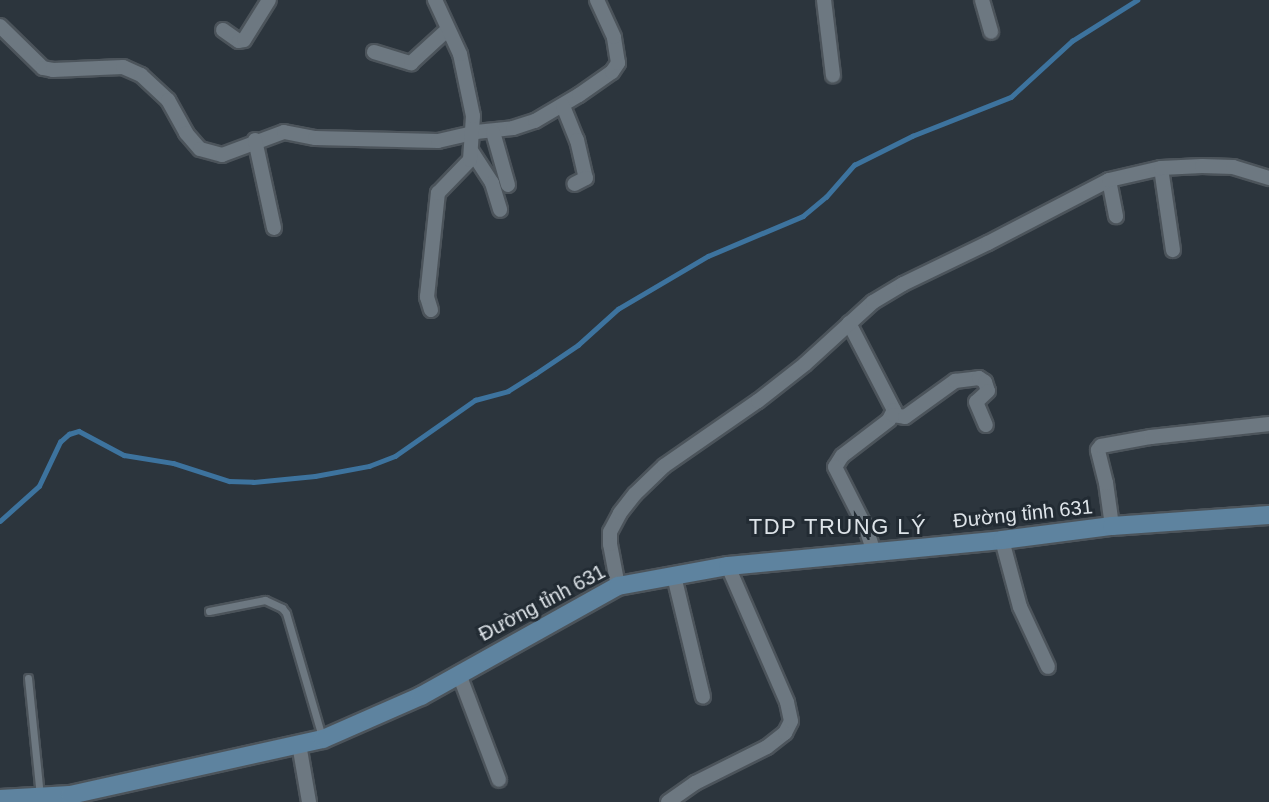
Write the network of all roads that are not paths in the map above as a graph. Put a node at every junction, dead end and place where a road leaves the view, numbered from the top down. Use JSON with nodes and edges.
{"nodes":[{"id":1,"x":269,"y":0,"type":"edge"},
{"id":2,"x":435,"y":0,"type":"edge"},
{"id":3,"x":597,"y":0,"type":"edge"},
{"id":4,"x":824,"y":0,"type":"edge"},
{"id":5,"x":982,"y":0,"type":"edge"},
{"id":6,"x":0,"y":26,"type":"edge"},
{"id":7,"x":223,"y":30,"type":"dead end"},
{"id":8,"x":447,"y":30,"type":"junction"},
{"id":9,"x":991,"y":32,"type":"dead end"},
{"id":10,"x":374,"y":52,"type":"dead end"},
{"id":11,"x":833,"y":75,"type":"dead end"},
{"id":12,"x":563,"y":106,"type":"junction"},
{"id":13,"x":493,"y":132,"type":"junction"},
{"id":14,"x":472,"y":133,"type":"junction"},
{"id":15,"x":255,"y":140,"type":"junction"},
{"id":16,"x":472,"y":152,"type":"junction"},
{"id":17,"x":1161,"y":168,"type":"junction"},
{"id":18,"x":1269,"y":178,"type":"edge"},
{"id":19,"x":1109,"y":180,"type":"junction"},
{"id":20,"x":573,"y":184,"type":"dead end"},
{"id":21,"x":508,"y":185,"type":"dead end"},
{"id":22,"x":500,"y":210,"type":"dead end"},
{"id":23,"x":1116,"y":216,"type":"dead end"},
{"id":24,"x":274,"y":228,"type":"dead end"},
{"id":25,"x":1173,"y":250,"type":"dead end"},
{"id":26,"x":431,"y":310,"type":"dead end"},
{"id":27,"x":849,"y":323,"type":"junction"},
{"id":28,"x":893,"y":415,"type":"junction"},
{"id":29,"x":1269,"y":424,"type":"edge"},
{"id":30,"x":986,"y":425,"type":"dead end"},
{"id":31,"x":1269,"y":515,"type":"edge"},
{"id":32,"x":1112,"y":526,"type":"junction"},
{"id":33,"x":1002,"y":540,"type":"junction"},
{"id":34,"x":874,"y":552,"type":"junction"},
{"id":35,"x":728,"y":566,"type":"junction"},
{"id":36,"x":674,"y":576,"type":"junction"},
{"id":37,"x":618,"y":586,"type":"junction"},
{"id":38,"x":209,"y":611,"type":"dead end"},
{"id":39,"x":1048,"y":667,"type":"dead end"},
{"id":40,"x":459,"y":674,"type":"junction"},
{"id":41,"x":28,"y":678,"type":"dead end"},
{"id":42,"x":703,"y":698,"type":"dead end"},
{"id":43,"x":322,"y":740,"type":"junction"},
{"id":44,"x":299,"y":744,"type":"junction"},
{"id":45,"x":499,"y":780,"type":"dead end"},
{"id":46,"x":40,"y":798,"type":"junction"},
{"id":47,"x":0,"y":799,"type":"edge"},
{"id":48,"x":71,"y":799,"type":"edge"},
{"id":49,"x":309,"y":802,"type":"edge"},
{"id":50,"x":668,"y":802,"type":"edge"}],
"edges":[{"from":1,"to":7,"type":"street"},
{"from":2,"to":8,"type":"street"},
{"from":3,"to":12,"type":"street"},
{"from":4,"to":11,"type":"street"},
{"from":5,"to":9,"type":"street"},
{"from":6,"to":15,"type":"street"},
{"from":8,"to":10,"type":"street"},
{"from":8,"to":14,"type":"street"},
{"from":12,"to":13,"type":"street"},
{"from":12,"to":20,"type":"street"},
{"from":13,"to":14,"type":"street"},
{"from":13,"to":21,"type":"street"},
{"from":14,"to":15,"type":"street"},
{"from":14,"to":16,"type":"street"},
{"from":15,"to":24,"type":"street"},
{"from":16,"to":22,"type":"street"},
{"from":16,"to":26,"type":"street"},
{"from":17,"to":18,"type":"street"},
{"from":17,"to":19,"type":"street"},
{"from":17,"to":25,"type":"street"},
{"from":19,"to":23,"type":"street"},
{"from":19,"to":27,"type":"street"},
{"from":27,"to":28,"type":"street"},
{"from":27,"to":37,"type":"street"},
{"from":28,"to":30,"type":"street"},
{"from":28,"to":34,"type":"street"},
{"from":29,"to":32,"type":"street"},
{"from":31,"to":32,"type":"main road","name":"Đường tỉnh 631"},
{"from":32,"to":33,"type":"main road","name":"Đường tỉnh 631"},
{"from":33,"to":34,"type":"main road","name":"Đường tỉnh 631"},
{"from":33,"to":39,"type":"street"},
{"from":34,"to":35,"type":"main road","name":"Đường tỉnh 631"},
{"from":35,"to":36,"type":"main road","name":"Đường tỉnh 631"},
{"from":35,"to":50,"type":"street"},
{"from":36,"to":37,"type":"main road","name":"Đường tỉnh 631"},
{"from":36,"to":42,"type":"street"},
{"from":37,"to":40,"type":"main road","name":"Đường tỉnh 631"},
{"from":38,"to":43,"type":"lane"},
{"from":40,"to":43,"type":"main road","name":"Đường tỉnh 631"},
{"from":40,"to":45,"type":"street"},
{"from":41,"to":46,"type":"lane"},
{"from":43,"to":44,"type":"main road","name":"Đường tỉnh 631"},
{"from":44,"to":48,"type":"main road","name":"Đường tỉnh 631"},
{"from":44,"to":49,"type":"street"},
{"from":46,"to":47,"type":"main road","name":"Đường tỉnh 631"},
{"from":46,"to":48,"type":"main road","name":"Đường tỉnh 631"}]}
